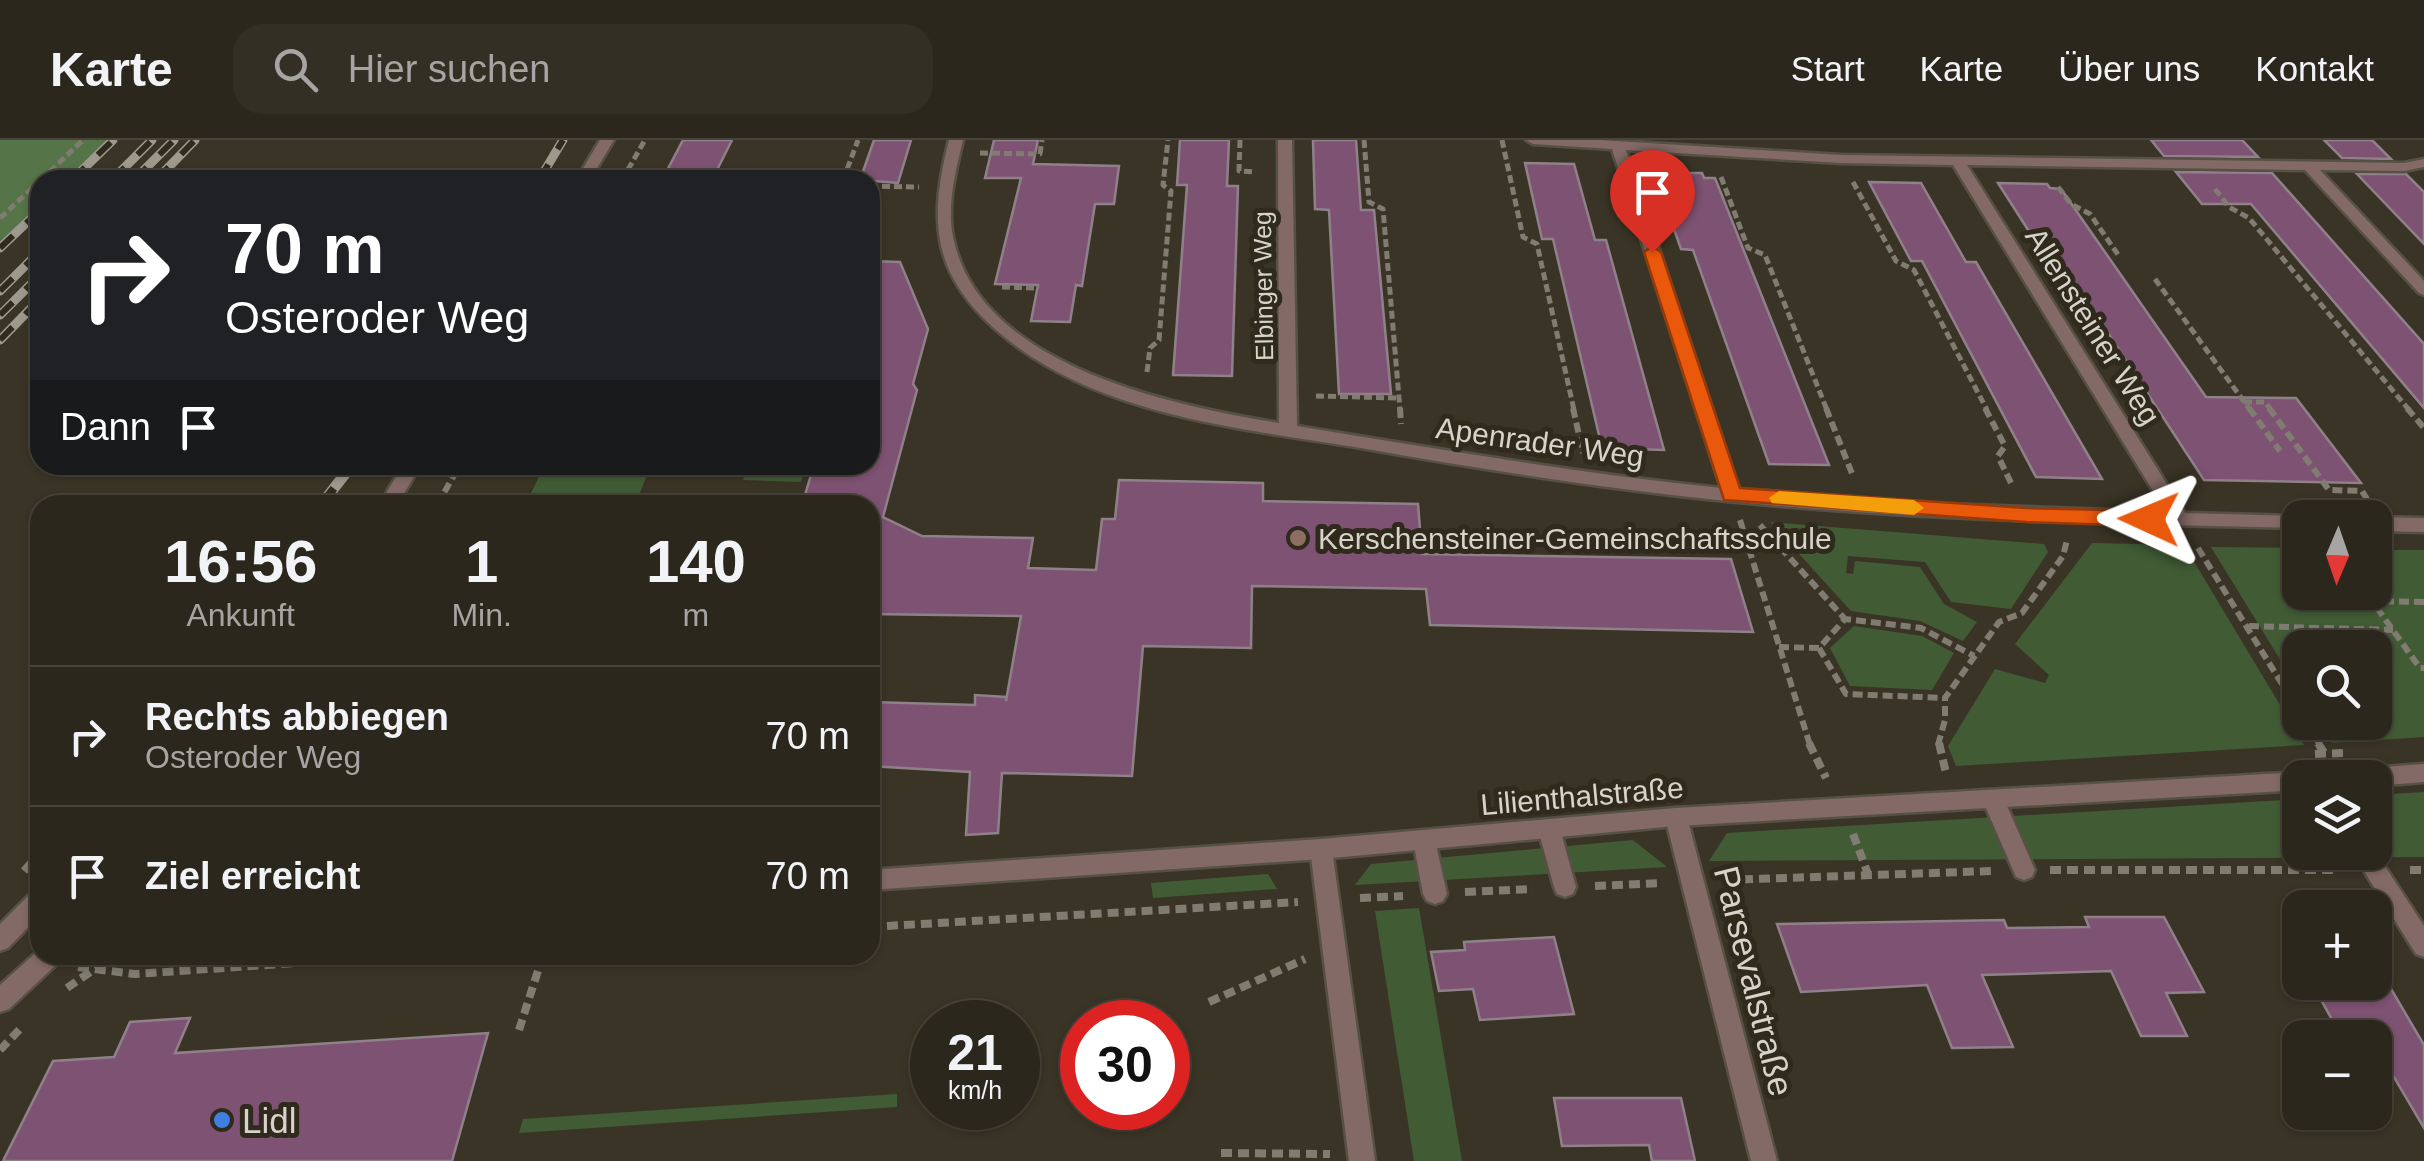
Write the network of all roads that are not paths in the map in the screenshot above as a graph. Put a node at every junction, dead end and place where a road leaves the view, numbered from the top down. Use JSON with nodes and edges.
{"nodes":[{"id":1,"x":608,"y":140,"type":"edge"},
{"id":2,"x":1285,"y":140,"type":"edge"},
{"id":3,"x":1533,"y":140,"type":"edge"},
{"id":4,"x":954,"y":147,"type":"edge"},
{"id":5,"x":1618,"y":147,"type":"junction"},
{"id":6,"x":1958,"y":161,"type":"junction"},
{"id":7,"x":2424,"y":164,"type":"edge"},
{"id":8,"x":2308,"y":165,"type":"junction"},
{"id":9,"x":590,"y":170,"type":"edge"},
{"id":10,"x":2424,"y":290,"type":"edge"},
{"id":11,"x":1288,"y":430,"type":"junction"},
{"id":12,"x":1732,"y":495,"type":"junction"},
{"id":13,"x":2180,"y":520,"type":"junction"},
{"id":14,"x":2282,"y":522,"type":"edge"},
{"id":15,"x":2392,"y":524,"type":"edge"},
{"id":16,"x":2424,"y":525,"type":"edge"},
{"id":17,"x":2424,"y":773,"type":"edge"},
{"id":18,"x":2392,"y":775,"type":"edge"},
{"id":19,"x":2282,"y":782,"type":"edge"},
{"id":20,"x":1992,"y":799,"type":"junction"},
{"id":21,"x":1676,"y":818,"type":"junction"},
{"id":22,"x":1549,"y":829,"type":"junction"},
{"id":23,"x":1424,"y":840,"type":"junction"},
{"id":24,"x":1321,"y":848,"type":"junction"},
{"id":25,"x":2024,"y":870,"type":"road end"},
{"id":26,"x":2376,"y":870,"type":"edge"},
{"id":27,"x":880,"y":879,"type":"edge"},
{"id":28,"x":1565,"y":888,"type":"road end"},
{"id":29,"x":1435,"y":894,"type":"road end"},
{"id":30,"x":30,"y":909,"type":"edge"},
{"id":31,"x":0,"y":940,"type":"edge"},
{"id":32,"x":2424,"y":946,"type":"edge"},
{"id":33,"x":39,"y":965,"type":"edge"},
{"id":34,"x":0,"y":1001,"type":"edge"},
{"id":35,"x":1361,"y":1156,"type":"edge"},
{"id":36,"x":1764,"y":1161,"type":"edge"}],
"edges":[{"from":1,"to":9,"type":"street"},
{"from":2,"to":11,"type":"street","name":"Elbinger Weg"},
{"from":3,"to":5,"type":"street"},
{"from":4,"to":11,"type":"street","name":"Apenrader Weg"},
{"from":5,"to":6,"type":"street"},
{"from":5,"to":12,"type":"street"},
{"from":6,"to":8,"type":"street"},
{"from":6,"to":13,"type":"street","name":"Allensteiner Weg"},
{"from":7,"to":8,"type":"street"},
{"from":8,"to":10,"type":"street"},
{"from":11,"to":12,"type":"street","name":"Apenrader Weg"},
{"from":12,"to":13,"type":"street","name":"Apenrader Weg"},
{"from":13,"to":14,"type":"street","name":"Apenrader Weg"},
{"from":15,"to":16,"type":"street"},
{"from":17,"to":18,"type":"street"},
{"from":19,"to":20,"type":"street","name":"Lilienthalstraße"},
{"from":20,"to":21,"type":"street","name":"Lilienthalstraße"},
{"from":20,"to":25,"type":"street"},
{"from":21,"to":22,"type":"street","name":"Lilienthalstraße"},
{"from":21,"to":36,"type":"street","name":"Parsevalstraße"},
{"from":22,"to":23,"type":"street","name":"Lilienthalstraße"},
{"from":22,"to":28,"type":"street"},
{"from":23,"to":24,"type":"street","name":"Lilienthalstraße"},
{"from":23,"to":29,"type":"street"},
{"from":24,"to":27,"type":"street","name":"Lilienthalstraße"},
{"from":24,"to":35,"type":"street"},
{"from":26,"to":32,"type":"street"},
{"from":30,"to":31,"type":"street"},
{"from":33,"to":34,"type":"street"}]}
